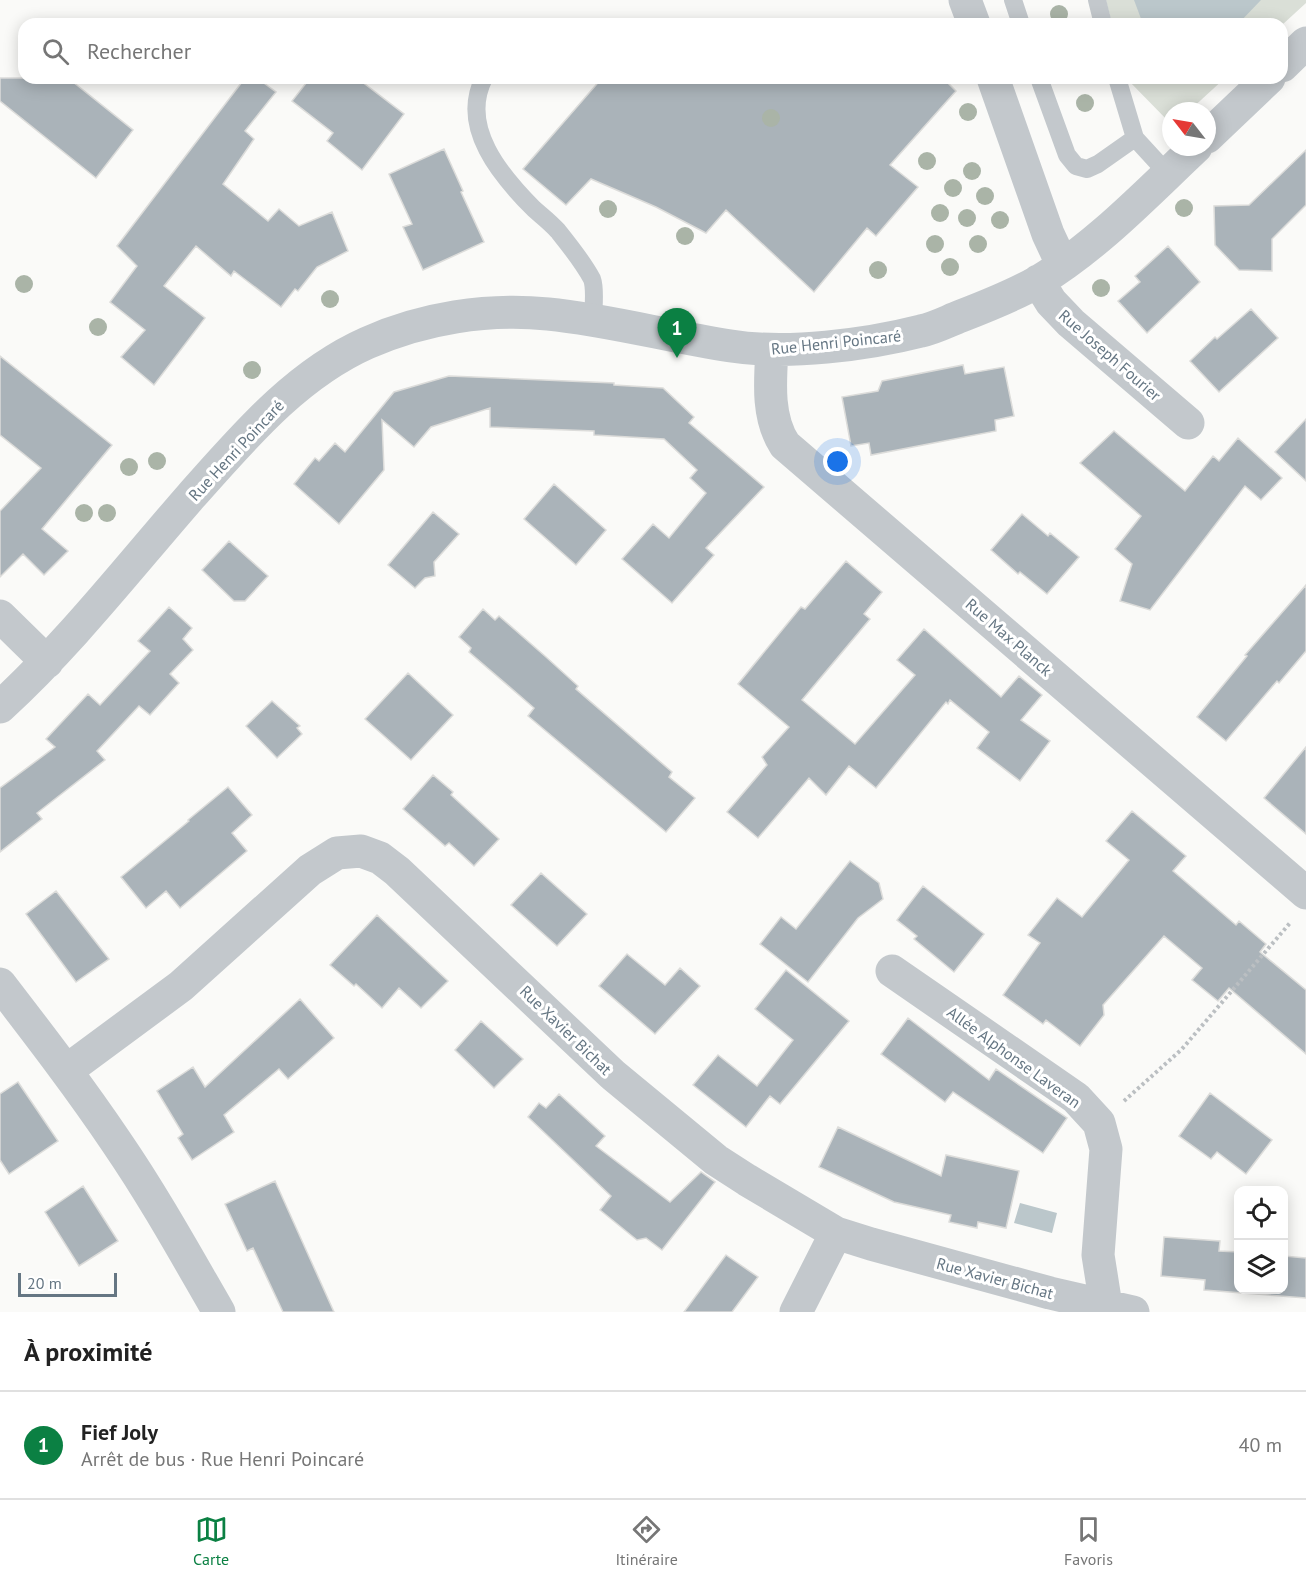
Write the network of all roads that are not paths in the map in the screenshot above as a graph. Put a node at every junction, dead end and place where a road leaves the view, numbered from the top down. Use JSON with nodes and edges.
{"nodes":[{"id":1,"x":965,"y":0,"type":"edge"},
{"id":2,"x":1013,"y":0,"type":"edge"},
{"id":3,"x":1096,"y":0,"type":"edge"},
{"id":4,"x":972,"y":18,"type":"edge"},
{"id":5,"x":1019,"y":18,"type":"edge"},
{"id":6,"x":1101,"y":18,"type":"edge"},
{"id":7,"x":1306,"y":43,"type":"edge"},
{"id":8,"x":1288,"y":60,"type":"edge"},
{"id":9,"x":481,"y":84,"type":"edge"},
{"id":10,"x":995,"y":84,"type":"edge"},
{"id":11,"x":1041,"y":84,"type":"edge"},
{"id":12,"x":1119,"y":84,"type":"edge"},
{"id":13,"x":1263,"y":84,"type":"edge"},
{"id":14,"x":1216,"y":128,"type":"edge"},
{"id":15,"x":1135,"y":138,"type":"junction"},
{"id":16,"x":1187,"y":156,"type":"edge"},
{"id":17,"x":1168,"y":174,"type":"junction"},
{"id":18,"x":1050,"y":273,"type":"junction"},
{"id":19,"x":593,"y":320,"type":"junction"},
{"id":20,"x":772,"y":351,"type":"junction"},
{"id":21,"x":1188,"y":423,"type":"dead end"},
{"id":22,"x":0,"y":616,"type":"edge"},
{"id":23,"x":47,"y":662,"type":"junction"},
{"id":24,"x":0,"y":707,"type":"edge"},
{"id":25,"x":1306,"y":893,"type":"edge"},
{"id":26,"x":892,"y":971,"type":"dead end"},
{"id":27,"x":0,"y":984,"type":"edge"},
{"id":28,"x":66,"y":1071,"type":"junction"},
{"id":29,"x":836,"y":1233,"type":"junction"},
{"id":30,"x":1116,"y":1310,"type":"edge"},
{"id":31,"x":219,"y":1312,"type":"edge"},
{"id":32,"x":796,"y":1312,"type":"edge"}],
"edges":[{"from":1,"to":4,"type":"street"},
{"from":2,"to":5,"type":"lane"},
{"from":3,"to":6,"type":"lane"},
{"from":7,"to":8,"type":"street"},
{"from":9,"to":19,"type":"lane"},
{"from":10,"to":18,"type":"street","name":"Rue Joseph Fourier"},
{"from":11,"to":15,"type":"lane"},
{"from":12,"to":15,"type":"lane"},
{"from":13,"to":14,"type":"street"},
{"from":15,"to":17,"type":"lane"},
{"from":16,"to":17,"type":"street","name":"Rue Henri Poincaré"},
{"from":17,"to":18,"type":"street","name":"Rue Henri Poincaré"},
{"from":18,"to":20,"type":"street","name":"Rue Henri Poincaré"},
{"from":18,"to":21,"type":"street","name":"Rue Joseph Fourier"},
{"from":19,"to":20,"type":"street","name":"Rue Henri Poincaré"},
{"from":19,"to":23,"type":"street","name":"Rue Henri Poincaré"},
{"from":20,"to":25,"type":"street","name":"Rue Max Planck"},
{"from":22,"to":23,"type":"street"},
{"from":23,"to":24,"type":"street","name":"Rue Henri Poincaré"},
{"from":26,"to":30,"type":"street","name":"Allée Alphonse Laveran"},
{"from":27,"to":28,"type":"street"},
{"from":28,"to":29,"type":"street","name":"Rue Xavier Bichat"},
{"from":28,"to":31,"type":"street"},
{"from":29,"to":30,"type":"street","name":"Rue Xavier Bichat"},
{"from":29,"to":32,"type":"street"}]}
